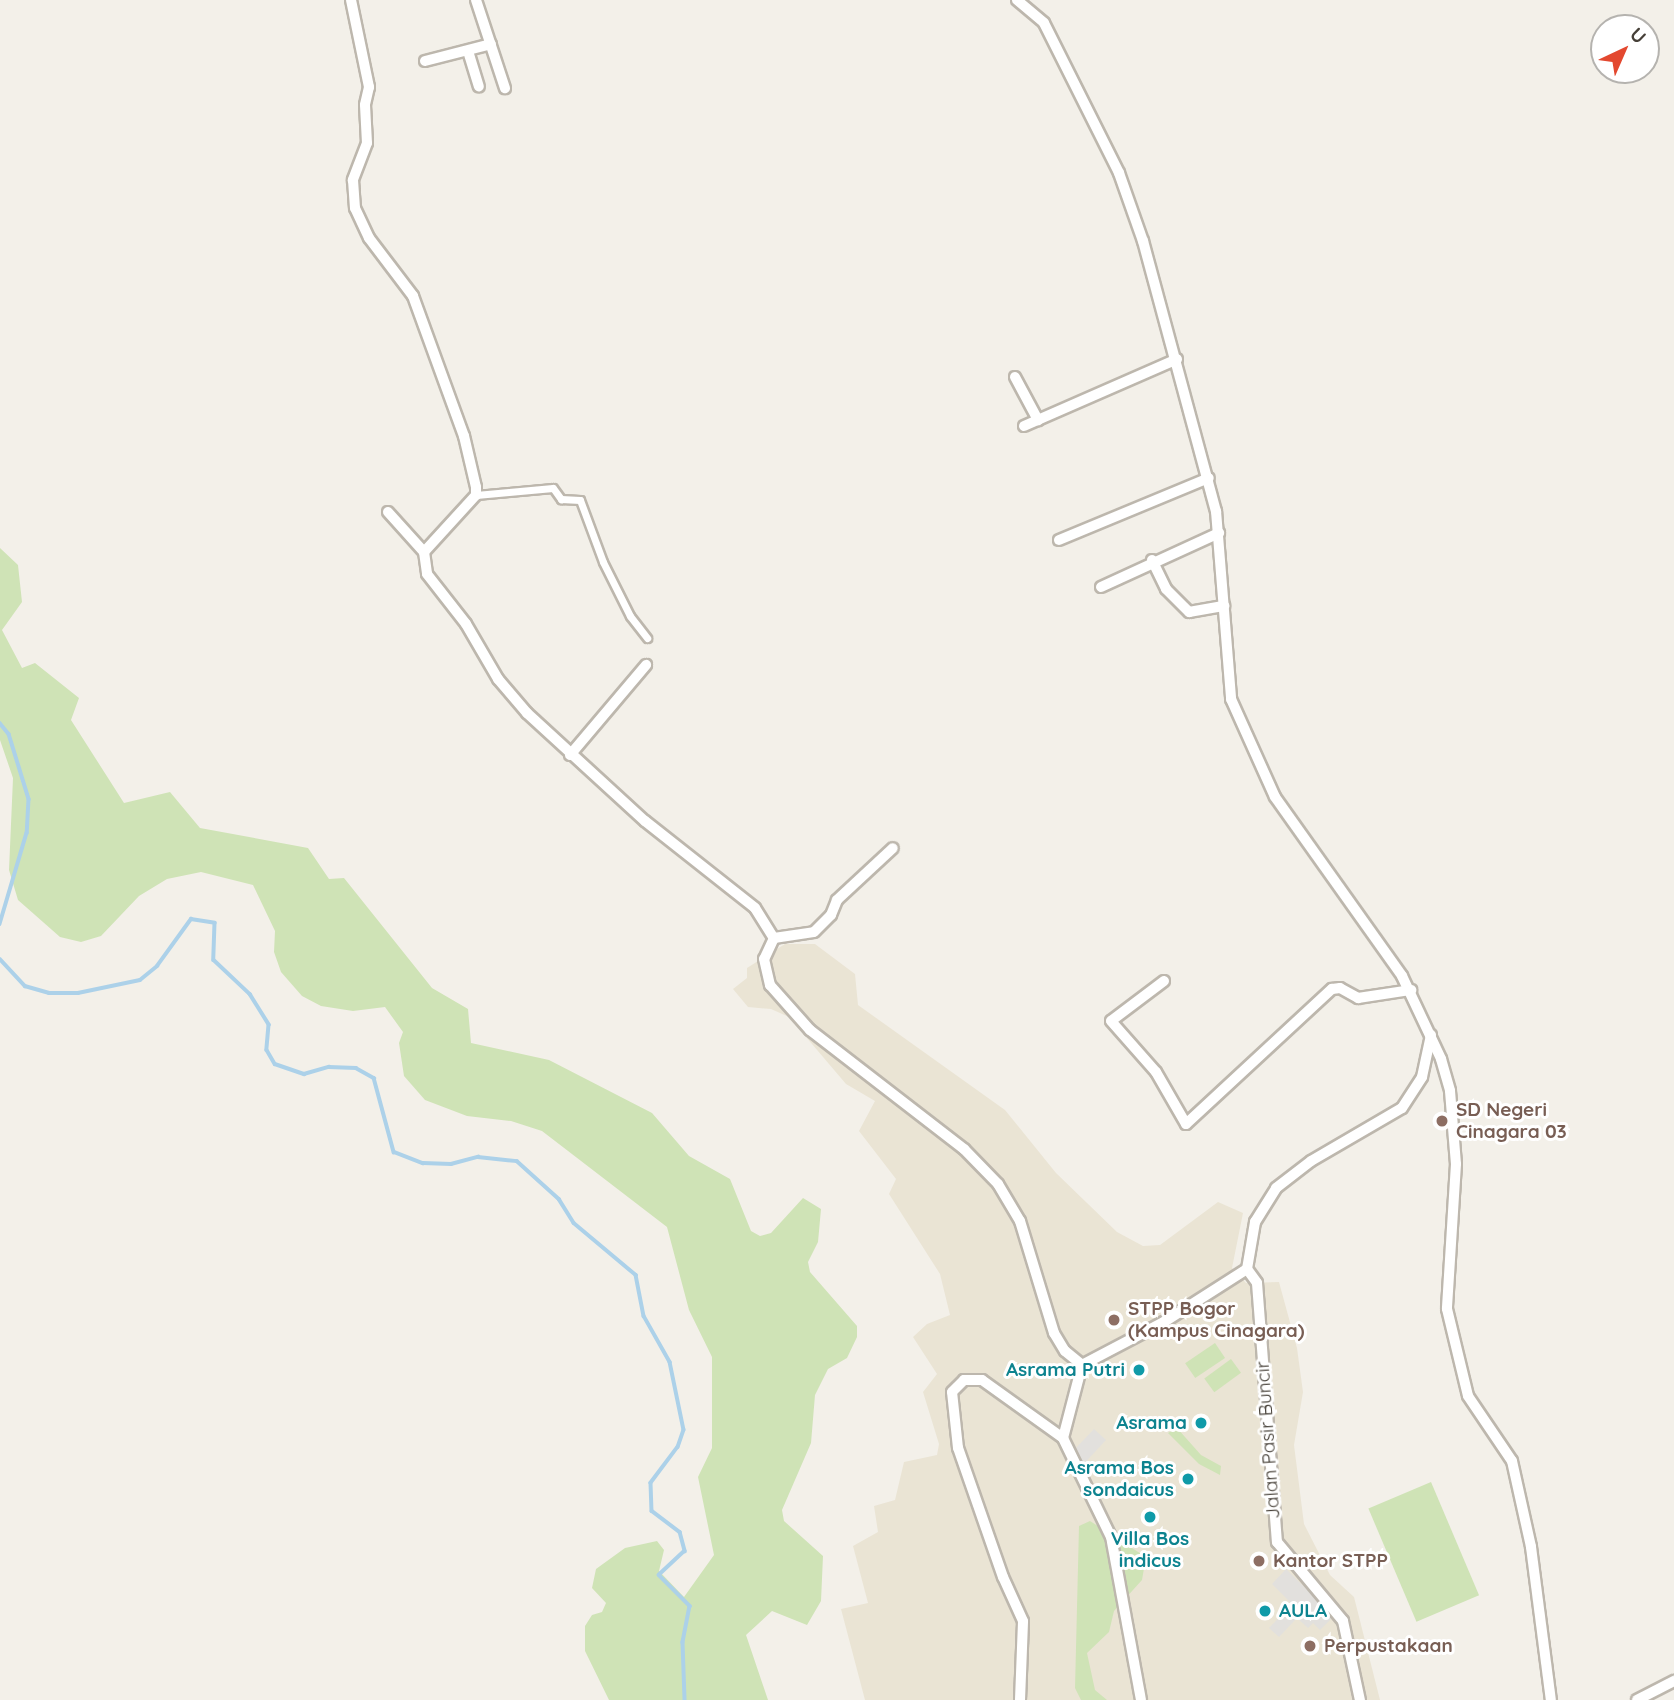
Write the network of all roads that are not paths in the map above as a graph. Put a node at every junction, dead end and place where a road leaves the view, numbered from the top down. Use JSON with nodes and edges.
{"nodes":[{"id":1,"x":351,"y":0,"type":"edge"},
{"id":2,"x":476,"y":0,"type":"edge"},
{"id":3,"x":1017,"y":0,"type":"edge"},
{"id":4,"x":491,"y":44,"type":"junction"},
{"id":5,"x":468,"y":51,"type":"junction"},
{"id":6,"x":425,"y":61,"type":"dead end"},
{"id":7,"x":480,"y":86,"type":"dead end"},
{"id":8,"x":505,"y":88,"type":"dead end"},
{"id":9,"x":1177,"y":359,"type":"junction"},
{"id":10,"x":1015,"y":377,"type":"dead end"},
{"id":11,"x":1038,"y":419,"type":"junction"},
{"id":12,"x":1024,"y":426,"type":"dead end"},
{"id":13,"x":1209,"y":478,"type":"junction"},
{"id":14,"x":476,"y":495,"type":"junction"},
{"id":15,"x":388,"y":512,"type":"dead end"},
{"id":16,"x":1219,"y":533,"type":"junction"},
{"id":17,"x":1059,"y":540,"type":"dead end"},
{"id":18,"x":424,"y":552,"type":"junction"},
{"id":19,"x":1152,"y":560,"type":"junction"},
{"id":20,"x":1101,"y":587,"type":"dead end"},
{"id":21,"x":1224,"y":606,"type":"junction"},
{"id":22,"x":647,"y":638,"type":"dead end"},
{"id":23,"x":646,"y":665,"type":"dead end"},
{"id":24,"x":570,"y":755,"type":"junction"},
{"id":25,"x":893,"y":848,"type":"dead end"},
{"id":26,"x":774,"y":937,"type":"junction"},
{"id":27,"x":1164,"y":981,"type":"dead end"},
{"id":28,"x":1411,"y":990,"type":"junction"},
{"id":29,"x":1431,"y":1031,"type":"junction"},
{"id":30,"x":1247,"y":1269,"type":"junction"},
{"id":31,"x":1082,"y":1364,"type":"junction"},
{"id":32,"x":1063,"y":1438,"type":"junction"},
{"id":33,"x":1674,"y":1681,"type":"edge"},
{"id":34,"x":1020,"y":1700,"type":"edge"},
{"id":35,"x":1141,"y":1700,"type":"edge"},
{"id":36,"x":1360,"y":1700,"type":"edge"},
{"id":37,"x":1551,"y":1700,"type":"edge"},
{"id":38,"x":1637,"y":1700,"type":"edge"}],
"edges":[{"from":1,"to":14,"type":"street"},
{"from":2,"to":4,"type":"street"},
{"from":3,"to":9,"type":"street"},
{"from":4,"to":5,"type":"street"},
{"from":4,"to":8,"type":"street"},
{"from":5,"to":6,"type":"street"},
{"from":5,"to":7,"type":"street"},
{"from":9,"to":11,"type":"street"},
{"from":9,"to":13,"type":"street"},
{"from":10,"to":11,"type":"street"},
{"from":11,"to":12,"type":"street"},
{"from":13,"to":16,"type":"street"},
{"from":13,"to":17,"type":"street"},
{"from":14,"to":18,"type":"street"},
{"from":14,"to":22,"type":"street"},
{"from":15,"to":18,"type":"street"},
{"from":16,"to":19,"type":"street"},
{"from":16,"to":21,"type":"street"},
{"from":18,"to":24,"type":"street"},
{"from":19,"to":20,"type":"street"},
{"from":19,"to":21,"type":"street"},
{"from":21,"to":28,"type":"street"},
{"from":23,"to":24,"type":"street"},
{"from":24,"to":26,"type":"street"},
{"from":25,"to":26,"type":"street"},
{"from":26,"to":31,"type":"street"},
{"from":27,"to":28,"type":"street"},
{"from":28,"to":29,"type":"street"},
{"from":29,"to":30,"type":"street","name":"Jalan Pasir Buncir"},
{"from":29,"to":37,"type":"street"},
{"from":30,"to":31,"type":"street"},
{"from":30,"to":36,"type":"street","name":"Jalan Pasir Buncir"},
{"from":31,"to":32,"type":"street"},
{"from":32,"to":34,"type":"street"},
{"from":32,"to":35,"type":"street"},
{"from":33,"to":38,"type":"street"}]}
